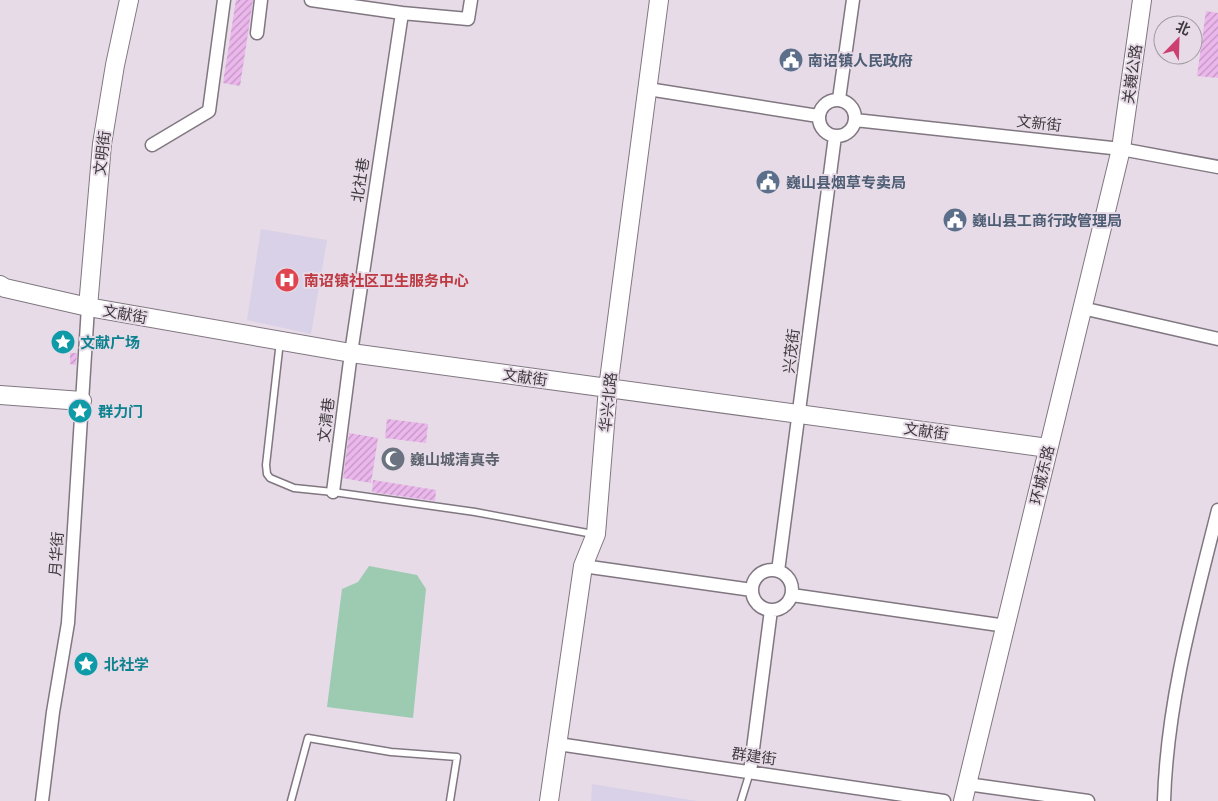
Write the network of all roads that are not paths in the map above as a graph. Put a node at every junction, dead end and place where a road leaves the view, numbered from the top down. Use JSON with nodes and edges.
{"nodes":[{"id":1,"x":129,"y":0,"type":"edge"},
{"id":2,"x":224,"y":0,"type":"edge"},
{"id":3,"x":261,"y":0,"type":"edge"},
{"id":4,"x":311,"y":0,"type":"edge"},
{"id":5,"x":470,"y":0,"type":"edge"},
{"id":6,"x":659,"y":0,"type":"edge"},
{"id":7,"x":853,"y":0,"type":"edge"},
{"id":8,"x":1142,"y":0,"type":"edge"},
{"id":9,"x":402,"y":13,"type":"junction"},
{"id":10,"x":257,"y":33,"type":"dead end"},
{"id":11,"x":648,"y":89,"type":"junction"},
{"id":12,"x":839,"y":99,"type":"junction"},
{"id":13,"x":818,"y":116,"type":"junction"},
{"id":14,"x":855,"y":120,"type":"junction"},
{"id":15,"x":835,"y":136,"type":"junction"},
{"id":16,"x":152,"y":145,"type":"dead end"},
{"id":17,"x":1121,"y":149,"type":"junction"},
{"id":18,"x":1218,"y":167,"type":"edge"},
{"id":19,"x":2,"y":287,"type":"edge"},
{"id":20,"x":88,"y":307,"type":"junction"},
{"id":21,"x":1082,"y":308,"type":"junction"},
{"id":22,"x":1218,"y":339,"type":"edge"},
{"id":23,"x":281,"y":340,"type":"junction"},
{"id":24,"x":351,"y":352,"type":"junction"},
{"id":25,"x":608,"y":388,"type":"junction"},
{"id":26,"x":0,"y":395,"type":"edge"},
{"id":27,"x":82,"y":401,"type":"junction"},
{"id":28,"x":799,"y":414,"type":"junction"},
{"id":29,"x":1048,"y":448,"type":"junction"},
{"id":30,"x":333,"y":492,"type":"junction"},
{"id":31,"x":1218,"y":510,"type":"edge"},
{"id":32,"x":596,"y":534,"type":"junction"},
{"id":33,"x":583,"y":566,"type":"junction"},
{"id":34,"x":778,"y":571,"type":"junction"},
{"id":35,"x":752,"y":590,"type":"junction"},
{"id":36,"x":792,"y":595,"type":"junction"},
{"id":37,"x":771,"y":610,"type":"junction"},
{"id":38,"x":1006,"y":626,"type":"junction"},
{"id":39,"x":558,"y":744,"type":"junction"},
{"id":40,"x":750,"y":772,"type":"junction"},
{"id":41,"x":965,"y":793,"type":"edge"},
{"id":42,"x":42,"y":801,"type":"edge"},
{"id":43,"x":291,"y":801,"type":"edge"},
{"id":44,"x":450,"y":801,"type":"edge"},
{"id":45,"x":549,"y":801,"type":"edge"},
{"id":46,"x":741,"y":801,"type":"edge"},
{"id":47,"x":944,"y":801,"type":"edge"},
{"id":48,"x":1088,"y":801,"type":"edge"},
{"id":49,"x":1164,"y":801,"type":"edge"}],
"edges":[{"from":1,"to":20,"type":"main road","name":"文明街"},
{"from":2,"to":16,"type":"street"},
{"from":3,"to":10,"type":"street"},
{"from":4,"to":9,"type":"street"},
{"from":5,"to":9,"type":"street"},
{"from":6,"to":11,"type":"main road","name":"华兴北路"},
{"from":7,"to":12,"type":"street"},
{"from":8,"to":17,"type":"main road","name":"关巍公路"},
{"from":9,"to":24,"type":"street","name":"北社巷"},
{"from":11,"to":13,"type":"street"},
{"from":11,"to":25,"type":"main road","name":"华兴北路"},
{"from":12,"to":13,"type":"street"},
{"from":12,"to":14,"type":"street"},
{"from":13,"to":15,"type":"street"},
{"from":14,"to":15,"type":"street"},
{"from":14,"to":17,"type":"street","name":"文新街"},
{"from":15,"to":28,"type":"street","name":"兴茂街"},
{"from":17,"to":18,"type":"street","name":"文新街"},
{"from":17,"to":21,"type":"main road","name":"环城东路"},
{"from":19,"to":20,"type":"main road","name":"文献街"},
{"from":20,"to":23,"type":"main road","name":"文献街"},
{"from":20,"to":27,"type":"street","name":"月华街"},
{"from":21,"to":22,"type":"street"},
{"from":21,"to":29,"type":"main road","name":"环城东路"},
{"from":23,"to":24,"type":"main road","name":"文献街"},
{"from":23,"to":30,"type":"lane"},
{"from":24,"to":25,"type":"main road","name":"文献街"},
{"from":24,"to":30,"type":"street","name":"文清巷"},
{"from":25,"to":28,"type":"main road","name":"文献街"},
{"from":25,"to":32,"type":"main road","name":"华兴北路"},
{"from":26,"to":27,"type":"main road"},
{"from":27,"to":42,"type":"street","name":"月华街"},
{"from":28,"to":29,"type":"main road","name":"文献街"},
{"from":28,"to":34,"type":"street","name":"兴茂街"},
{"from":29,"to":38,"type":"main road","name":"环城东路"},
{"from":30,"to":32,"type":"lane"},
{"from":31,"to":49,"type":"street"},
{"from":32,"to":33,"type":"main road","name":"华兴北路"},
{"from":33,"to":35,"type":"street"},
{"from":33,"to":39,"type":"main road","name":"华兴北路"},
{"from":34,"to":35,"type":"street"},
{"from":34,"to":36,"type":"street"},
{"from":35,"to":37,"type":"street"},
{"from":36,"to":37,"type":"street"},
{"from":36,"to":38,"type":"street"},
{"from":37,"to":40,"type":"street"},
{"from":38,"to":41,"type":"main road","name":"环城东路"},
{"from":39,"to":40,"type":"street","name":"群建街"},
{"from":39,"to":45,"type":"main road","name":"华兴北路"},
{"from":40,"to":46,"type":"lane"},
{"from":40,"to":47,"type":"street","name":"群建街"},
{"from":41,"to":48,"type":"street"},
{"from":43,"to":44,"type":"lane"}]}
